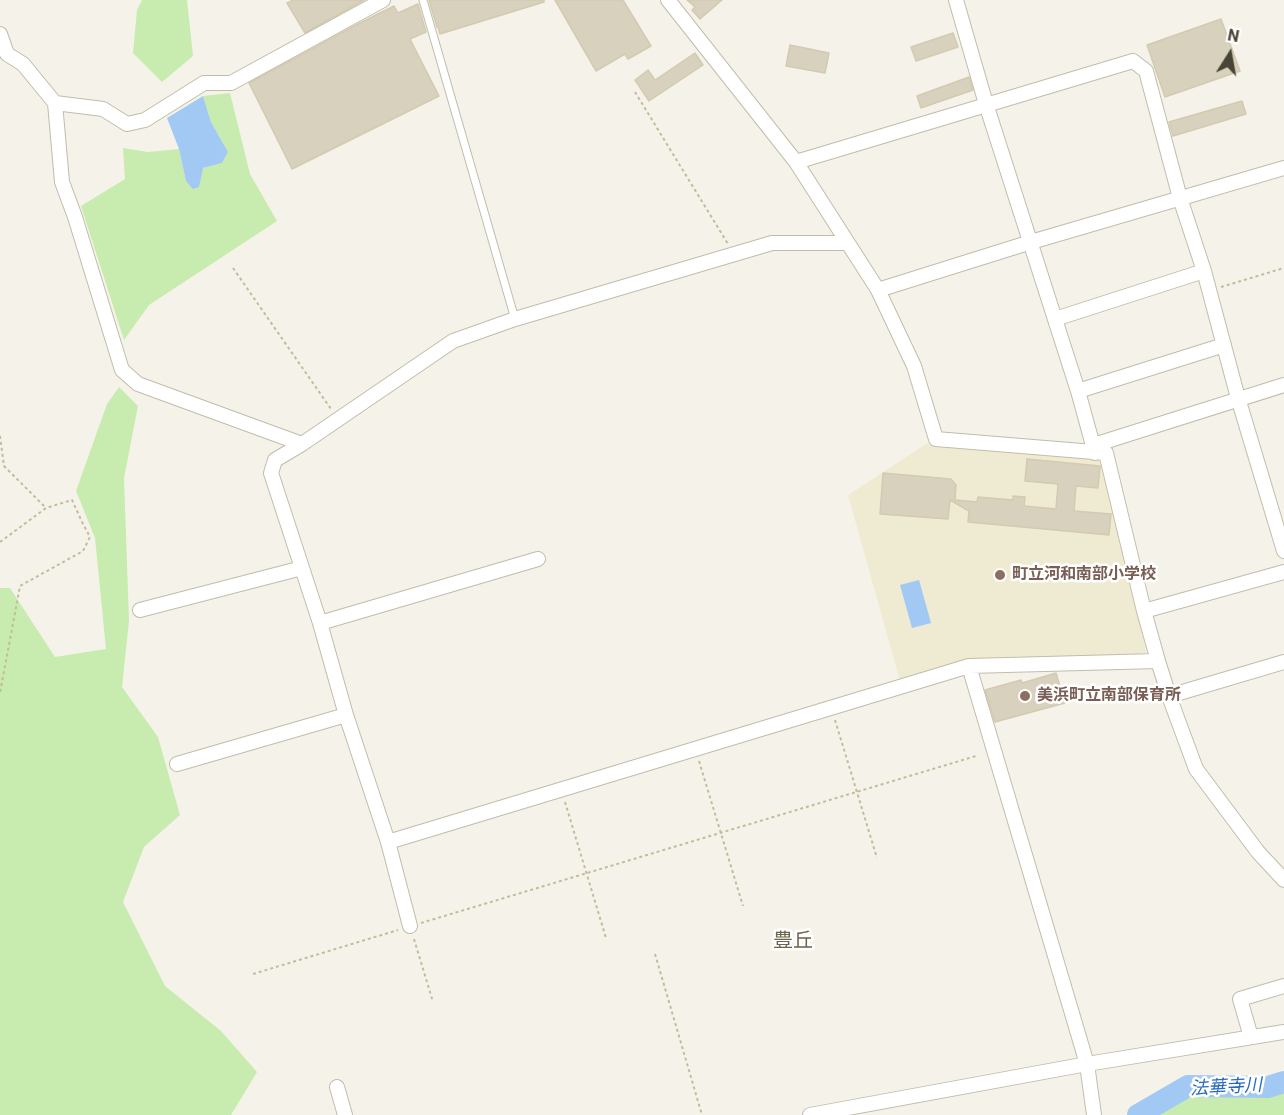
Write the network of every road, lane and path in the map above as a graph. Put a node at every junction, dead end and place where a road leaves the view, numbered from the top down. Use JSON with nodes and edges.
{"nodes":[{"id":1,"x":384,"y":0,"type":"edge"},
{"id":2,"x":423,"y":0,"type":"edge"},
{"id":3,"x":668,"y":0,"type":"edge"},
{"id":4,"x":956,"y":0,"type":"edge"},
{"id":5,"x":0,"y":34,"type":"edge"},
{"id":6,"x":635,"y":92,"type":"dead end"},
{"id":7,"x":55,"y":103,"type":"junction"},
{"id":8,"x":986,"y":104,"type":"junction"},
{"id":9,"x":796,"y":162,"type":"junction"},
{"id":10,"x":1284,"y":168,"type":"edge"},
{"id":11,"x":1180,"y":198,"type":"junction"},
{"id":12,"x":1031,"y":242,"type":"junction"},
{"id":13,"x":847,"y":243,"type":"junction"},
{"id":14,"x":735,"y":254,"type":"junction"},
{"id":15,"x":233,"y":267,"type":"dead end"},
{"id":16,"x":1284,"y":268,"type":"edge"},
{"id":17,"x":1204,"y":271,"type":"junction"},
{"id":18,"x":878,"y":291,"type":"junction"},
{"id":19,"x":1209,"y":291,"type":"junction"},
{"id":20,"x":516,"y":319,"type":"junction"},
{"id":21,"x":1055,"y":319,"type":"junction"},
{"id":22,"x":1224,"y":345,"type":"junction"},
{"id":23,"x":1284,"y":385,"type":"edge"},
{"id":24,"x":1078,"y":391,"type":"junction"},
{"id":25,"x":1238,"y":398,"type":"junction"},
{"id":26,"x":338,"y":419,"type":"junction"},
{"id":27,"x":0,"y":436,"type":"edge"},
{"id":28,"x":302,"y":444,"type":"junction"},
{"id":29,"x":1094,"y":449,"type":"junction"},
{"id":30,"x":46,"y":508,"type":"junction"},
{"id":31,"x":0,"y":542,"type":"edge"},
{"id":32,"x":1284,"y":551,"type":"edge"},
{"id":33,"x":538,"y":559,"type":"dead end"},
{"id":34,"x":302,"y":568,"type":"junction"},
{"id":35,"x":1284,"y":573,"type":"edge"},
{"id":36,"x":140,"y":610,"type":"dead end"},
{"id":37,"x":1144,"y":611,"type":"junction"},
{"id":38,"x":320,"y":623,"type":"junction"},
{"id":39,"x":1158,"y":661,"type":"junction"},
{"id":40,"x":1284,"y":662,"type":"edge"},
{"id":41,"x":969,"y":666,"type":"junction"},
{"id":42,"x":0,"y":693,"type":"edge"},
{"id":43,"x":1169,"y":696,"type":"junction"},
{"id":44,"x":831,"y":708,"type":"junction"},
{"id":45,"x":346,"y":715,"type":"junction"},
{"id":46,"x":696,"y":749,"type":"junction"},
{"id":47,"x":976,"y":756,"type":"dead end"},
{"id":48,"x":177,"y":764,"type":"dead end"},
{"id":49,"x":562,"y":790,"type":"junction"},
{"id":50,"x":857,"y":792,"type":"junction"},
{"id":51,"x":721,"y":832,"type":"junction"},
{"id":52,"x":388,"y":842,"type":"junction"},
{"id":53,"x":877,"y":858,"type":"dead end"},
{"id":54,"x":587,"y":872,"type":"junction"},
{"id":55,"x":1284,"y":880,"type":"edge"},
{"id":56,"x":743,"y":906,"type":"dead end"},
{"id":57,"x":410,"y":926,"type":"junction"},
{"id":58,"x":606,"y":938,"type":"dead end"},
{"id":59,"x":655,"y":954,"type":"dead end"},
{"id":60,"x":253,"y":974,"type":"dead end"},
{"id":61,"x":1284,"y":986,"type":"edge"},
{"id":62,"x":433,"y":1002,"type":"dead end"},
{"id":63,"x":1284,"y":1032,"type":"edge"},
{"id":64,"x":1251,"y":1037,"type":"junction"},
{"id":65,"x":1087,"y":1064,"type":"junction"},
{"id":66,"x":337,"y":1087,"type":"dead end"},
{"id":67,"x":849,"y":1112,"type":"edge"},
{"id":68,"x":345,"y":1115,"type":"edge"},
{"id":69,"x":702,"y":1115,"type":"edge"},
{"id":70,"x":810,"y":1115,"type":"edge"},
{"id":71,"x":1094,"y":1115,"type":"edge"}],
"edges":[{"from":1,"to":7,"type":"street"},
{"from":2,"to":20,"type":"lane"},
{"from":3,"to":9,"type":"street"},
{"from":4,"to":8,"type":"street"},
{"from":5,"to":7,"type":"street"},
{"from":6,"to":14,"type":"path"},
{"from":7,"to":28,"type":"street"},
{"from":8,"to":9,"type":"street"},
{"from":8,"to":11,"type":"street"},
{"from":8,"to":12,"type":"street"},
{"from":9,"to":13,"type":"street"},
{"from":10,"to":11,"type":"street"},
{"from":11,"to":12,"type":"street"},
{"from":11,"to":17,"type":"street"},
{"from":12,"to":18,"type":"street"},
{"from":12,"to":21,"type":"street"},
{"from":13,"to":14,"type":"street"},
{"from":13,"to":18,"type":"street"},
{"from":14,"to":20,"type":"street"},
{"from":15,"to":26,"type":"path"},
{"from":16,"to":19,"type":"path"},
{"from":17,"to":19,"type":"street"},
{"from":17,"to":21,"type":"street"},
{"from":18,"to":29,"type":"street"},
{"from":19,"to":22,"type":"street"},
{"from":20,"to":26,"type":"street"},
{"from":21,"to":24,"type":"street"},
{"from":22,"to":24,"type":"street"},
{"from":22,"to":25,"type":"street"},
{"from":23,"to":25,"type":"street"},
{"from":24,"to":29,"type":"street"},
{"from":25,"to":29,"type":"street"},
{"from":25,"to":32,"type":"street"},
{"from":26,"to":28,"type":"street"},
{"from":27,"to":30,"type":"path"},
{"from":28,"to":34,"type":"street"},
{"from":29,"to":37,"type":"street"},
{"from":30,"to":31,"type":"path"},
{"from":30,"to":42,"type":"path"},
{"from":33,"to":38,"type":"street"},
{"from":34,"to":36,"type":"street"},
{"from":34,"to":38,"type":"street"},
{"from":35,"to":37,"type":"street"},
{"from":37,"to":39,"type":"street"},
{"from":38,"to":45,"type":"street"},
{"from":39,"to":41,"type":"street"},
{"from":39,"to":43,"type":"street"},
{"from":40,"to":43,"type":"street"},
{"from":41,"to":44,"type":"street"},
{"from":41,"to":65,"type":"street"},
{"from":43,"to":55,"type":"street"},
{"from":44,"to":46,"type":"street"},
{"from":44,"to":50,"type":"path"},
{"from":45,"to":48,"type":"street"},
{"from":45,"to":52,"type":"street"},
{"from":46,"to":49,"type":"street"},
{"from":46,"to":51,"type":"path"},
{"from":47,"to":50,"type":"path"},
{"from":49,"to":52,"type":"street"},
{"from":49,"to":54,"type":"path"},
{"from":50,"to":51,"type":"path"},
{"from":50,"to":53,"type":"path"},
{"from":51,"to":54,"type":"path"},
{"from":51,"to":56,"type":"path"},
{"from":52,"to":57,"type":"street"},
{"from":54,"to":57,"type":"path"},
{"from":54,"to":58,"type":"path"},
{"from":57,"to":60,"type":"path"},
{"from":57,"to":62,"type":"path"},
{"from":59,"to":69,"type":"path"},
{"from":61,"to":64,"type":"street"},
{"from":63,"to":64,"type":"street"},
{"from":64,"to":65,"type":"street"},
{"from":65,"to":67,"type":"street"},
{"from":65,"to":71,"type":"street"},
{"from":66,"to":68,"type":"street"},
{"from":67,"to":70,"type":"street"}]}
